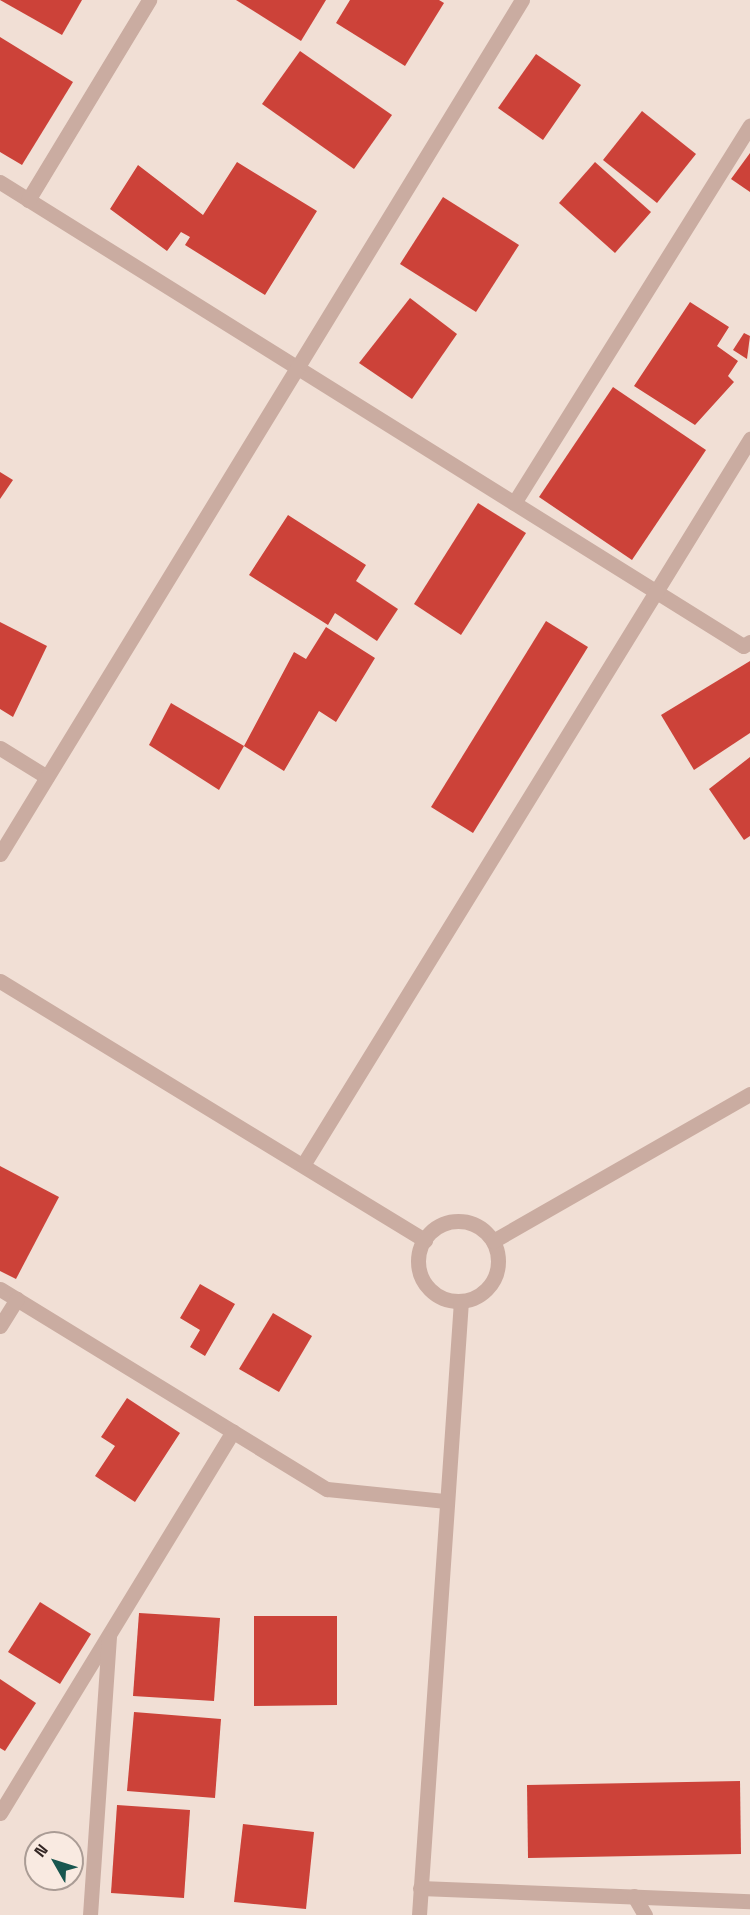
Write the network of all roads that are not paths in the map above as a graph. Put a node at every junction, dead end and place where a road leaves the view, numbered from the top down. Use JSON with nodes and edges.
{"nodes":[{"id":1,"x":149,"y":0,"type":"edge"},
{"id":2,"x":522,"y":0,"type":"edge"},
{"id":3,"x":750,"y":126,"type":"edge"},
{"id":4,"x":0,"y":182,"type":"edge"},
{"id":5,"x":28,"y":200,"type":"junction"},
{"id":6,"x":297,"y":367,"type":"junction"},
{"id":7,"x":750,"y":439,"type":"edge"},
{"id":8,"x":514,"y":503,"type":"junction"},
{"id":9,"x":655,"y":591,"type":"junction"},
{"id":10,"x":750,"y":642,"type":"edge"},
{"id":11,"x":0,"y":748,"type":"edge"},
{"id":12,"x":47,"y":777,"type":"junction"},
{"id":13,"x":0,"y":854,"type":"edge"},
{"id":14,"x":0,"y":981,"type":"edge"},
{"id":15,"x":750,"y":1094,"type":"edge"},
{"id":16,"x":303,"y":1165,"type":"junction"},
{"id":17,"x":425,"y":1240,"type":"junction"},
{"id":18,"x":493,"y":1241,"type":"junction"},
{"id":19,"x":0,"y":1289,"type":"edge"},
{"id":20,"x":17,"y":1299,"type":"junction"},
{"id":21,"x":460,"y":1301,"type":"junction"},
{"id":22,"x":0,"y":1326,"type":"edge"},
{"id":23,"x":233,"y":1432,"type":"junction"},
{"id":24,"x":447,"y":1501,"type":"junction"},
{"id":25,"x":109,"y":1634,"type":"junction"},
{"id":26,"x":0,"y":1813,"type":"edge"},
{"id":27,"x":420,"y":1888,"type":"junction"},
{"id":28,"x":634,"y":1896,"type":"junction"},
{"id":29,"x":750,"y":1901,"type":"edge"},
{"id":30,"x":90,"y":1915,"type":"edge"},
{"id":31,"x":418,"y":1915,"type":"edge"},
{"id":32,"x":645,"y":1915,"type":"edge"}],
"edges":[{"from":1,"to":5,"type":"street"},
{"from":2,"to":6,"type":"street"},
{"from":3,"to":8,"type":"street"},
{"from":4,"to":5,"type":"street"},
{"from":5,"to":6,"type":"street"},
{"from":6,"to":8,"type":"street"},
{"from":6,"to":12,"type":"street"},
{"from":7,"to":9,"type":"street"},
{"from":8,"to":9,"type":"street"},
{"from":9,"to":10,"type":"street"},
{"from":9,"to":16,"type":"street"},
{"from":11,"to":12,"type":"street"},
{"from":12,"to":13,"type":"street"},
{"from":14,"to":16,"type":"street"},
{"from":15,"to":18,"type":"street"},
{"from":16,"to":17,"type":"street"},
{"from":17,"to":18,"type":"street"},
{"from":17,"to":21,"type":"street"},
{"from":18,"to":21,"type":"street"},
{"from":19,"to":20,"type":"street"},
{"from":20,"to":22,"type":"street"},
{"from":20,"to":23,"type":"street"},
{"from":21,"to":24,"type":"street"},
{"from":23,"to":24,"type":"street"},
{"from":23,"to":25,"type":"street"},
{"from":24,"to":27,"type":"street"},
{"from":25,"to":26,"type":"street"},
{"from":25,"to":30,"type":"street"},
{"from":27,"to":28,"type":"street"},
{"from":27,"to":31,"type":"street"},
{"from":28,"to":29,"type":"street"},
{"from":28,"to":32,"type":"street"}]}
